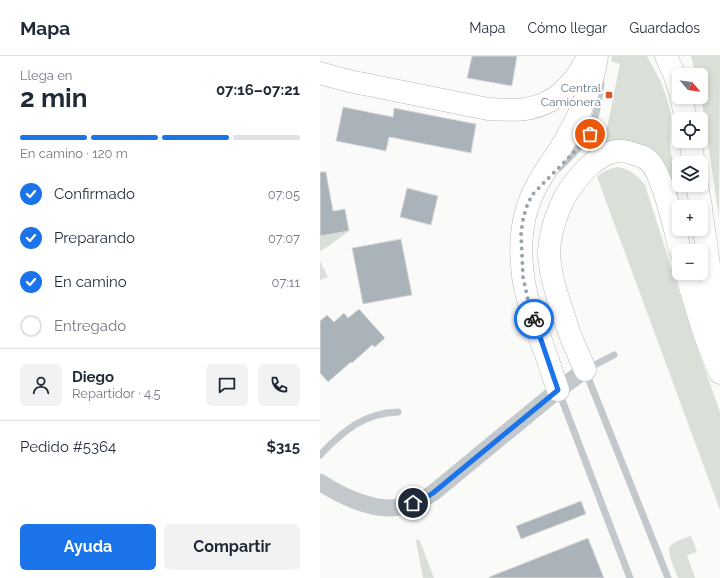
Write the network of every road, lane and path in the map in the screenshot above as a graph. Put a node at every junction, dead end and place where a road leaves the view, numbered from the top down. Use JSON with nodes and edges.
{"nodes":[{"id":1,"x":588,"y":56,"type":"edge"},
{"id":2,"x":597,"y":56,"type":"edge"},
{"id":3,"x":666,"y":56,"type":"edge"},
{"id":4,"x":672,"y":69,"type":"edge"},
{"id":5,"x":320,"y":72,"type":"edge"},
{"id":6,"x":602,"y":80,"type":"dead end"},
{"id":7,"x":532,"y":195,"type":"junction"},
{"id":8,"x":705,"y":236,"type":"edge"},
{"id":9,"x":678,"y":244,"type":"edge"},
{"id":10,"x":720,"y":261,"type":"edge"},
{"id":11,"x":688,"y":280,"type":"edge"},
{"id":12,"x":713,"y":297,"type":"junction"},
{"id":13,"x":720,"y":342,"type":"edge"},
{"id":14,"x":614,"y":355,"type":"dead end"},
{"id":15,"x":585,"y":370,"type":"junction"},
{"id":16,"x":720,"y":373,"type":"edge"},
{"id":17,"x":558,"y":390,"type":"junction"},
{"id":18,"x":398,"y":412,"type":"dead end"},
{"id":19,"x":320,"y":455,"type":"edge"},
{"id":20,"x":320,"y":482,"type":"edge"},
{"id":21,"x":630,"y":578,"type":"edge"},
{"id":22,"x":668,"y":578,"type":"edge"}],
"edges":[{"from":1,"to":5,"type":"highway"},
{"from":2,"to":7,"type":"highway"},
{"from":3,"to":4,"type":"highway"},
{"from":6,"to":7,"type":"lane"},
{"from":7,"to":17,"type":"highway"},
{"from":8,"to":12,"type":"highway"},
{"from":9,"to":15,"type":"highway"},
{"from":10,"to":12,"type":"highway"},
{"from":11,"to":16,"type":"highway"},
{"from":12,"to":13,"type":"highway"},
{"from":14,"to":15,"type":"lane"},
{"from":15,"to":17,"type":"street"},
{"from":15,"to":22,"type":"lane"},
{"from":17,"to":20,"type":"street"},
{"from":17,"to":21,"type":"lane"},
{"from":18,"to":19,"type":"lane"}]}
